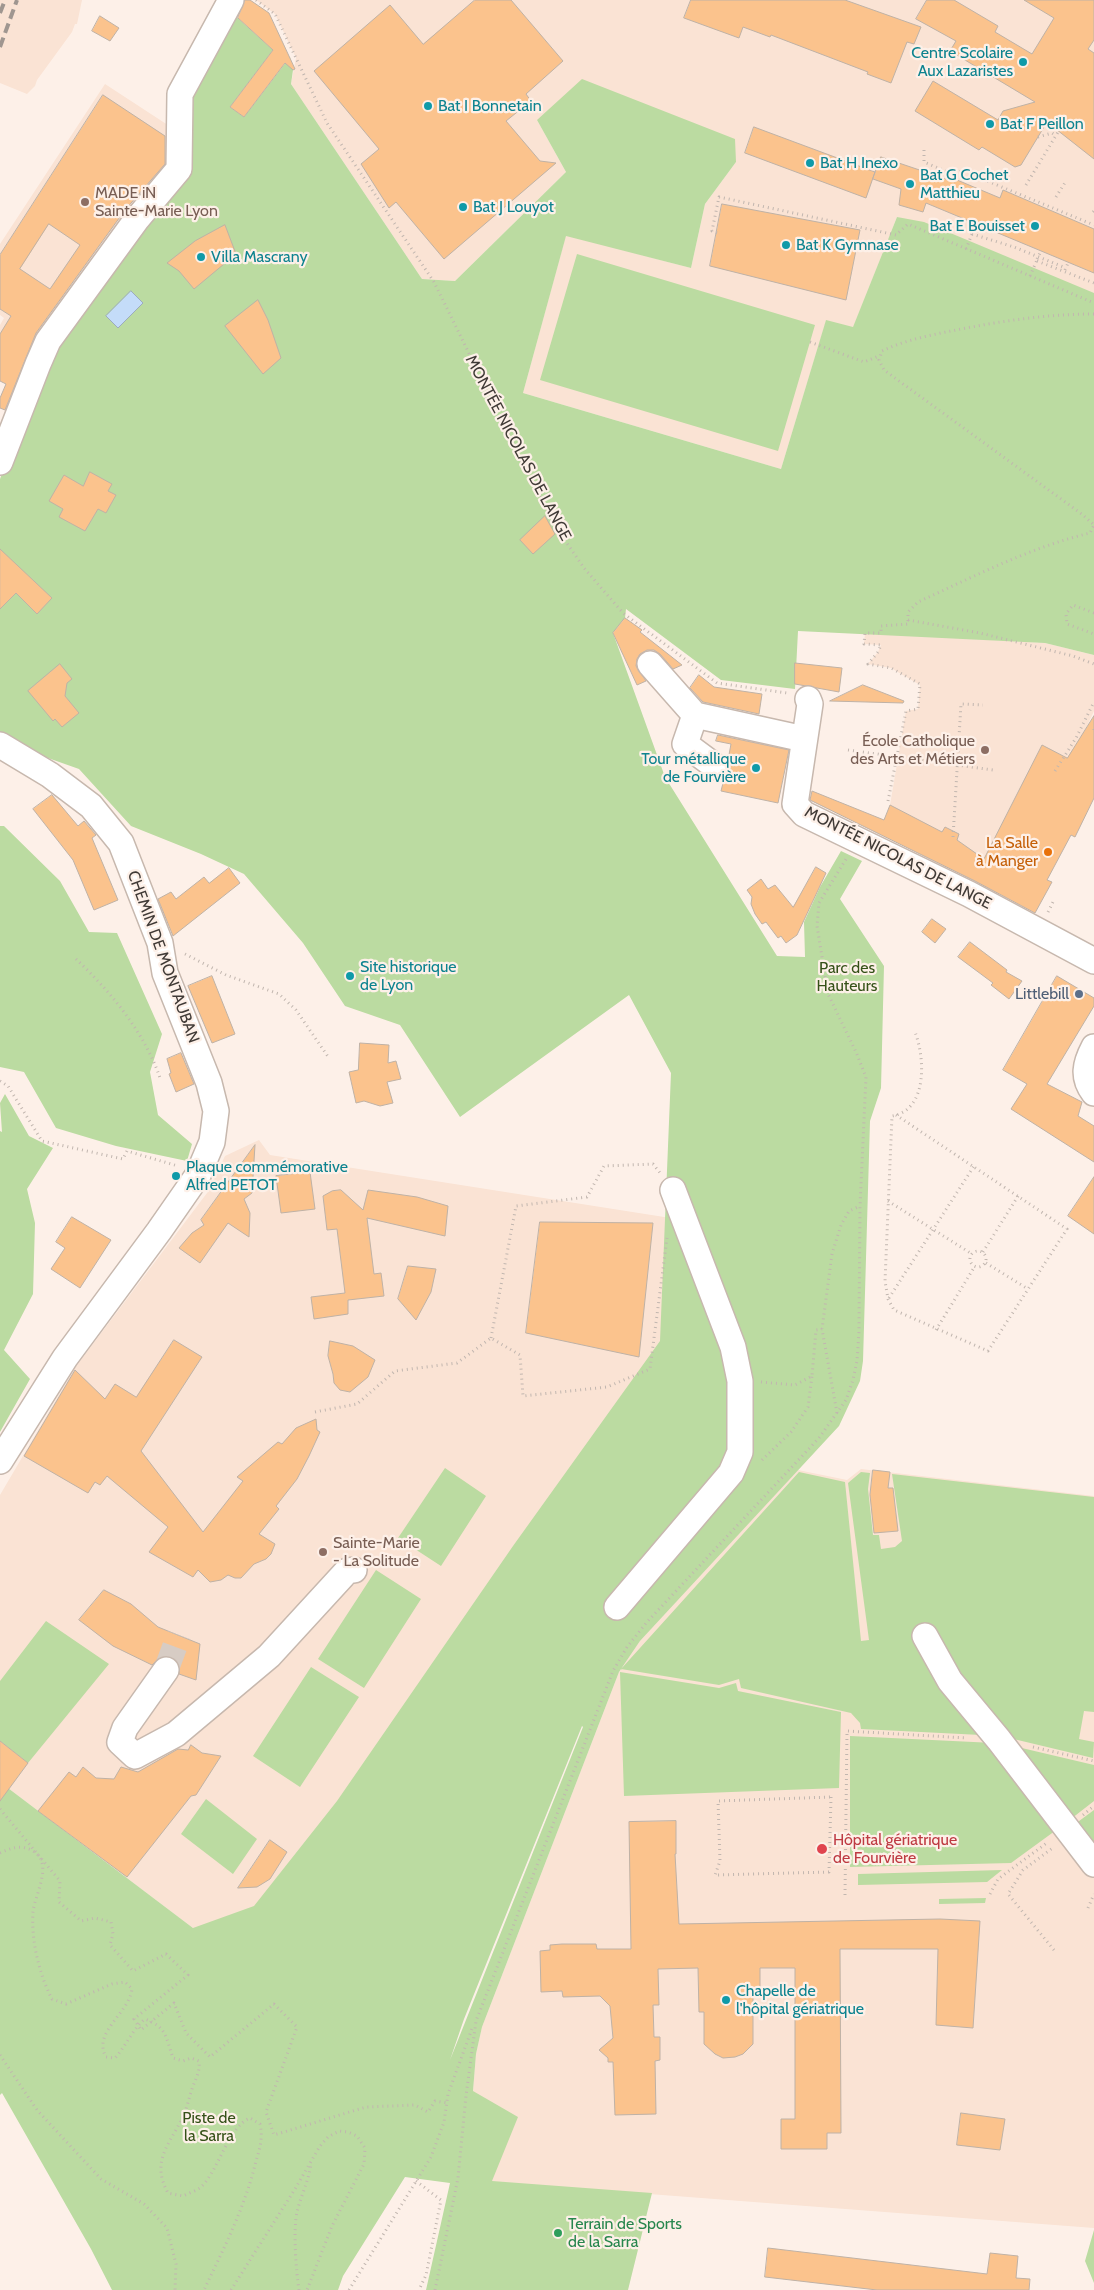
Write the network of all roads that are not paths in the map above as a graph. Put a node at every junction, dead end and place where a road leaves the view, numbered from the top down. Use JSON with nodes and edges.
{"nodes":[{"id":1,"x":231,"y":0,"type":"edge"},
{"id":2,"x":0,"y":462,"type":"edge"},
{"id":3,"x":650,"y":664,"type":"dead end"},
{"id":4,"x":808,"y":699,"type":"road end"},
{"id":5,"x":694,"y":715,"type":"junction"},
{"id":6,"x":804,"y":739,"type":"junction"},
{"id":7,"x":0,"y":745,"type":"edge"},
{"id":8,"x":716,"y":768,"type":"dead end"},
{"id":9,"x":1094,"y":962,"type":"edge"},
{"id":10,"x":1094,"y":1047,"type":"edge"},
{"id":11,"x":1094,"y":1094,"type":"edge"},
{"id":12,"x":673,"y":1190,"type":"road end"},
{"id":13,"x":0,"y":1461,"type":"edge"},
{"id":14,"x":354,"y":1570,"type":"dead end"},
{"id":15,"x":617,"y":1607,"type":"dead end"},
{"id":16,"x":925,"y":1636,"type":"dead end"},
{"id":17,"x":166,"y":1670,"type":"tunnel mouth"},
{"id":18,"x":1094,"y":1864,"type":"edge"}],
"edges":[{"from":1,"to":2,"type":"street"},
{"from":3,"to":5,"type":"street"},
{"from":4,"to":6,"type":"street","name":"MONTÉE NICOLAS DE LANGE"},
{"from":5,"to":6,"type":"street"},
{"from":5,"to":8,"type":"street"},
{"from":6,"to":9,"type":"street","name":"MONTÉE NICOLAS DE LANGE"},
{"from":7,"to":13,"type":"street","name":"CHEMIN DE MONTAUBAN"},
{"from":10,"to":11,"type":"street"},
{"from":12,"to":15,"type":"street"},
{"from":14,"to":17,"type":"street"},
{"from":16,"to":18,"type":"street"}]}
